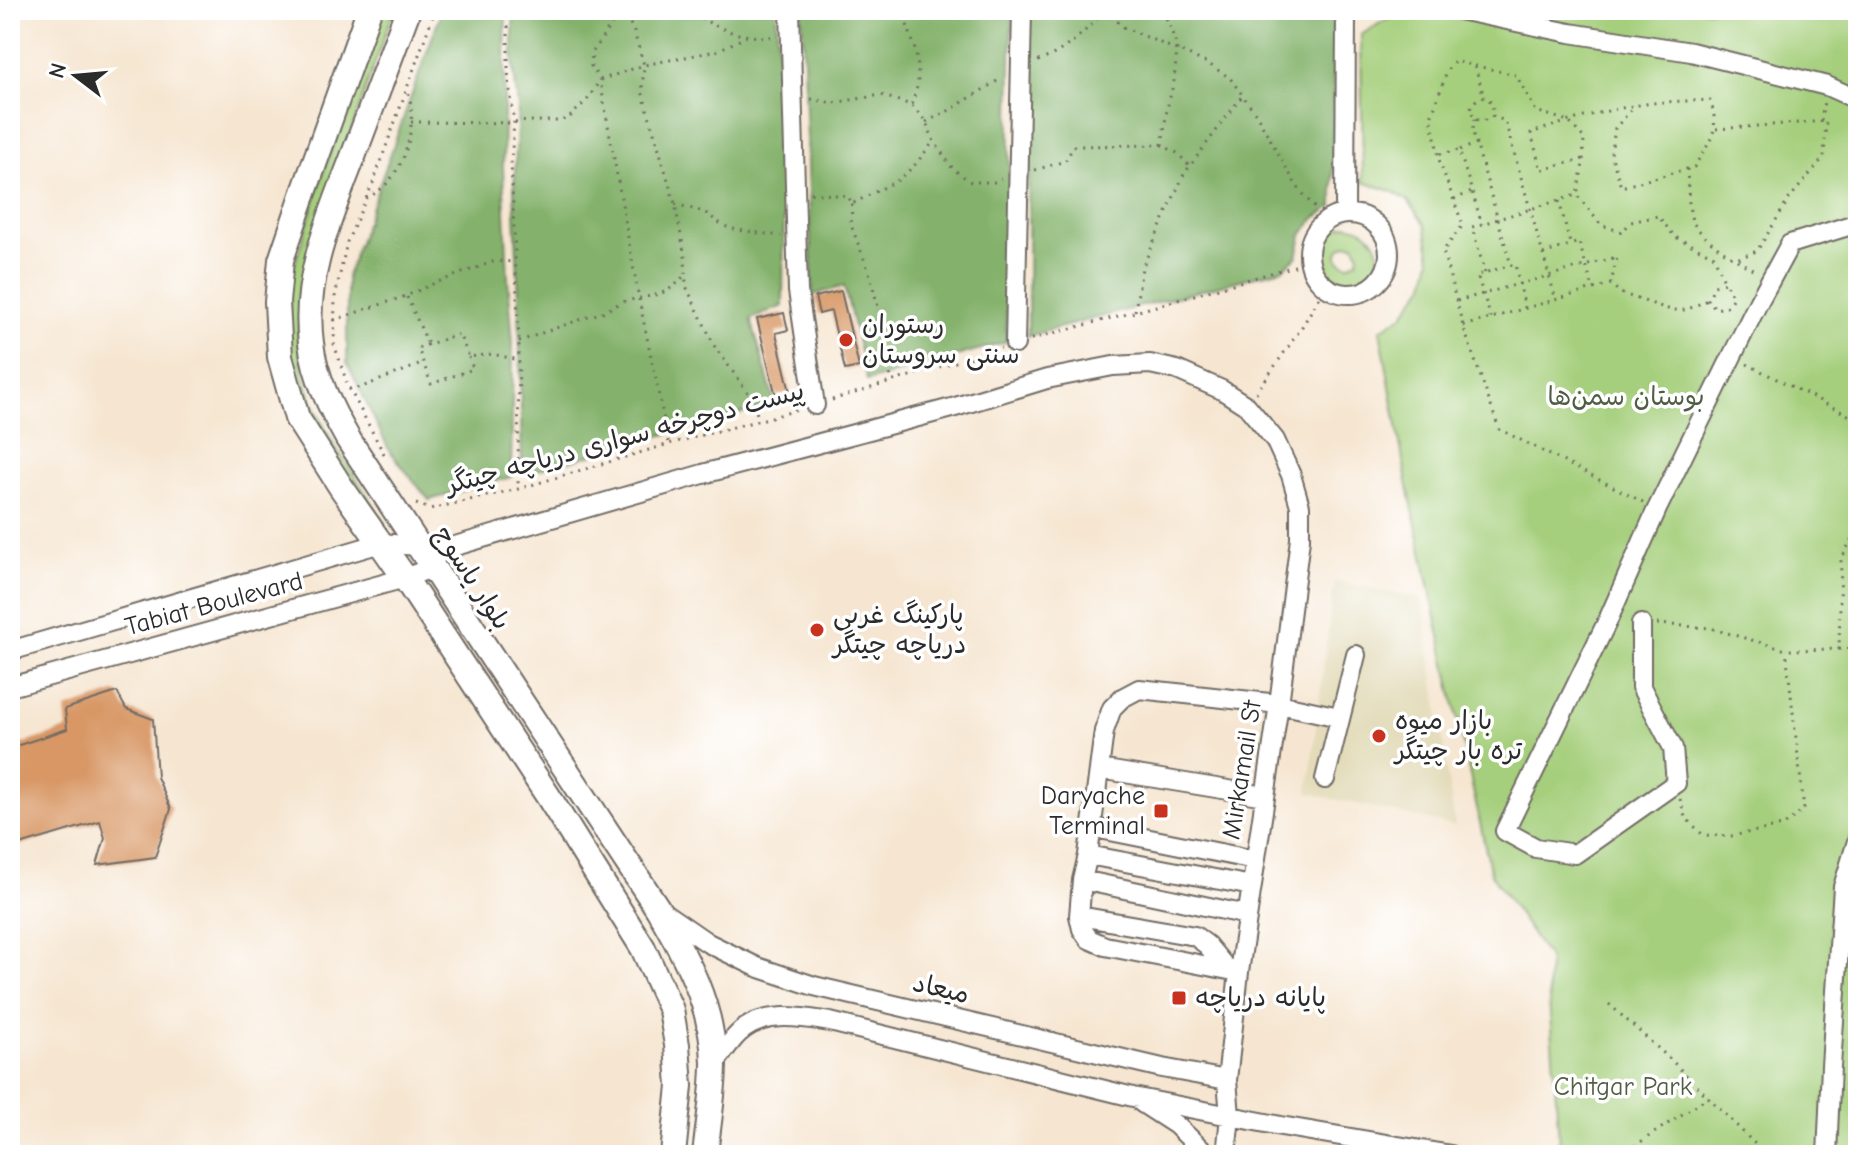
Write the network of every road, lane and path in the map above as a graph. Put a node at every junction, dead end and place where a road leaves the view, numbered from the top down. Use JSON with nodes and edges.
{"nodes":[{"id":1,"x":369,"y":10,"type":"edge"},
{"id":2,"x":408,"y":10,"type":"edge"},
{"id":3,"x":435,"y":10,"type":"edge"},
{"id":4,"x":508,"y":10,"type":"edge"},
{"id":5,"x":621,"y":10,"type":"edge"},
{"id":6,"x":687,"y":10,"type":"edge"},
{"id":7,"x":790,"y":10,"type":"edge"},
{"id":8,"x":901,"y":10,"type":"edge"},
{"id":9,"x":1022,"y":10,"type":"edge"},
{"id":10,"x":1106,"y":10,"type":"edge"},
{"id":11,"x":1146,"y":10,"type":"edge"},
{"id":12,"x":1160,"y":10,"type":"edge"},
{"id":13,"x":1346,"y":10,"type":"edge"},
{"id":14,"x":1459,"y":10,"type":"edge"},
{"id":15,"x":746,"y":37,"type":"junction"},
{"id":16,"x":790,"y":37,"type":"junction"},
{"id":17,"x":1177,"y":50,"type":"junction"},
{"id":18,"x":644,"y":65,"type":"junction"},
{"id":19,"x":1475,"y":66,"type":"junction"},
{"id":20,"x":600,"y":80,"type":"junction"},
{"id":21,"x":407,"y":88,"type":"junction"},
{"id":22,"x":793,"y":90,"type":"junction"},
{"id":23,"x":1242,"y":96,"type":"junction"},
{"id":24,"x":1484,"y":97,"type":"junction"},
{"id":25,"x":1858,"y":100,"type":"edge"},
{"id":26,"x":911,"y":105,"type":"junction"},
{"id":27,"x":1634,"y":107,"type":"junction"},
{"id":28,"x":1493,"y":116,"type":"junction"},
{"id":29,"x":1475,"y":119,"type":"junction"},
{"id":30,"x":1568,"y":121,"type":"junction"},
{"id":31,"x":411,"y":122,"type":"junction"},
{"id":32,"x":514,"y":123,"type":"junction"},
{"id":33,"x":1716,"y":129,"type":"junction"},
{"id":34,"x":934,"y":141,"type":"junction"},
{"id":35,"x":1477,"y":144,"type":"junction"},
{"id":36,"x":1162,"y":145,"type":"junction"},
{"id":37,"x":1459,"y":150,"type":"junction"},
{"id":38,"x":1439,"y":155,"type":"junction"},
{"id":39,"x":1583,"y":159,"type":"junction"},
{"id":40,"x":1190,"y":166,"type":"junction"},
{"id":41,"x":1687,"y":169,"type":"junction"},
{"id":42,"x":1019,"y":171,"type":"junction"},
{"id":43,"x":1472,"y":192,"type":"junction"},
{"id":44,"x":796,"y":195,"type":"junction"},
{"id":45,"x":1577,"y":195,"type":"junction"},
{"id":46,"x":366,"y":198,"type":"junction"},
{"id":47,"x":1454,"y":199,"type":"junction"},
{"id":48,"x":1559,"y":201,"type":"junction"},
{"id":49,"x":675,"y":204,"type":"junction"},
{"id":50,"x":852,"y":204,"type":"junction"},
{"id":51,"x":1530,"y":210,"type":"junction"},
{"id":52,"x":1338,"y":215,"type":"junction"},
{"id":53,"x":1499,"y":219,"type":"junction"},
{"id":54,"x":1858,"y":223,"type":"edge"},
{"id":55,"x":1482,"y":224,"type":"junction"},
{"id":56,"x":797,"y":235,"type":"junction"},
{"id":57,"x":1570,"y":245,"type":"junction"},
{"id":58,"x":1543,"y":254,"type":"junction"},
{"id":59,"x":1736,"y":259,"type":"junction"},
{"id":60,"x":515,"y":262,"type":"junction"},
{"id":61,"x":1309,"y":262,"type":"junction"},
{"id":62,"x":1511,"y":265,"type":"junction"},
{"id":63,"x":1586,"y":266,"type":"junction"},
{"id":64,"x":686,"y":273,"type":"junction"},
{"id":65,"x":1485,"y":273,"type":"junction"},
{"id":66,"x":1549,"y":276,"type":"junction"},
{"id":67,"x":1771,"y":278,"type":"junction"},
{"id":68,"x":1725,"y":283,"type":"junction"},
{"id":69,"x":1520,"y":284,"type":"junction"},
{"id":70,"x":1611,"y":284,"type":"junction"},
{"id":71,"x":1325,"y":288,"type":"junction"},
{"id":72,"x":1593,"y":289,"type":"junction"},
{"id":73,"x":1482,"y":295,"type":"junction"},
{"id":74,"x":406,"y":296,"type":"junction"},
{"id":75,"x":639,"y":299,"type":"junction"},
{"id":76,"x":1556,"y":300,"type":"junction"},
{"id":77,"x":1708,"y":300,"type":"junction"},
{"id":78,"x":1457,"y":301,"type":"junction"},
{"id":79,"x":1525,"y":308,"type":"junction"},
{"id":80,"x":1135,"y":312,"type":"junction"},
{"id":81,"x":1491,"y":318,"type":"junction"},
{"id":82,"x":334,"y":320,"type":"junction"},
{"id":83,"x":1463,"y":326,"type":"junction"},
{"id":84,"x":519,"y":342,"type":"junction"},
{"id":85,"x":428,"y":344,"type":"junction"},
{"id":86,"x":1015,"y":344,"type":"junction"},
{"id":87,"x":469,"y":357,"type":"junction"},
{"id":88,"x":1733,"y":357,"type":"junction"},
{"id":89,"x":519,"y":360,"type":"junction"},
{"id":90,"x":424,"y":363,"type":"junction"},
{"id":91,"x":891,"y":382,"type":"junction"},
{"id":92,"x":349,"y":389,"type":"junction"},
{"id":93,"x":815,"y":405,"type":"junction"},
{"id":94,"x":1247,"y":406,"type":"junction"},
{"id":95,"x":757,"y":420,"type":"junction"},
{"id":96,"x":1858,"y":420,"type":"edge"},
{"id":97,"x":669,"y":444,"type":"junction"},
{"id":98,"x":389,"y":464,"type":"dead end"},
{"id":99,"x":518,"y":489,"type":"junction"},
{"id":100,"x":415,"y":503,"type":"dead end"},
{"id":101,"x":1657,"y":509,"type":"junction"},
{"id":102,"x":1858,"y":526,"type":"edge"},
{"id":103,"x":381,"y":543,"type":"junction"},
{"id":104,"x":429,"y":555,"type":"junction"},
{"id":105,"x":405,"y":578,"type":"junction"},
{"id":106,"x":1641,"y":624,"type":"joint"},
{"id":107,"x":1858,"y":648,"type":"edge"},
{"id":108,"x":1839,"y":649,"type":"junction"},
{"id":109,"x":1786,"y":650,"type":"junction"},
{"id":110,"x":10,"y":651,"type":"edge"},
{"id":111,"x":1356,"y":655,"type":"dead end"},
{"id":112,"x":10,"y":687,"type":"edge"},
{"id":113,"x":1279,"y":704,"type":"junction"},
{"id":114,"x":1339,"y":717,"type":"junction"},
{"id":115,"x":1100,"y":769,"type":"junction"},
{"id":116,"x":1325,"y":779,"type":"dead end"},
{"id":117,"x":1676,"y":783,"type":"junction"},
{"id":118,"x":1265,"y":796,"type":"junction"},
{"id":119,"x":1090,"y":827,"type":"junction"},
{"id":120,"x":1858,"y":838,"type":"edge"},
{"id":121,"x":1088,"y":855,"type":"junction"},
{"id":122,"x":1255,"y":860,"type":"junction"},
{"id":123,"x":1082,"y":880,"type":"junction"},
{"id":124,"x":1252,"y":886,"type":"junction"},
{"id":125,"x":658,"y":909,"type":"junction"},
{"id":126,"x":1247,"y":915,"type":"junction"},
{"id":127,"x":1079,"y":916,"type":"junction"},
{"id":128,"x":1233,"y":971,"type":"junction"},
{"id":129,"x":1609,"y":1004,"type":"dead end"},
{"id":130,"x":714,"y":1065,"type":"junction"},
{"id":131,"x":1162,"y":1068,"type":"junction"},
{"id":132,"x":1227,"y":1080,"type":"junction"},
{"id":133,"x":1133,"y":1097,"type":"junction"},
{"id":134,"x":1708,"y":1097,"type":"junction"},
{"id":135,"x":1230,"y":1116,"type":"junction"},
{"id":136,"x":1406,"y":1151,"type":"edge"},
{"id":137,"x":673,"y":1155,"type":"edge"},
{"id":138,"x":705,"y":1155,"type":"edge"},
{"id":139,"x":1207,"y":1155,"type":"edge"},
{"id":140,"x":1226,"y":1155,"type":"edge"},
{"id":141,"x":1451,"y":1155,"type":"edge"},
{"id":142,"x":1621,"y":1155,"type":"edge"},
{"id":143,"x":1766,"y":1155,"type":"edge"},
{"id":144,"x":1827,"y":1155,"type":"edge"}],
"edges":[{"from":1,"to":103,"type":"main road"},
{"from":2,"to":104,"type":"main road","name":"بلوار یاسوج"},
{"from":3,"to":21,"type":"path"},
{"from":4,"to":32,"type":"path"},
{"from":5,"to":18,"type":"path"},
{"from":5,"to":20,"type":"path"},
{"from":6,"to":15,"type":"path"},
{"from":7,"to":16,"type":"street"},
{"from":8,"to":26,"type":"path"},
{"from":9,"to":42,"type":"street"},
{"from":10,"to":17,"type":"path"},
{"from":11,"to":12,"type":"path"},
{"from":12,"to":17,"type":"path"},
{"from":13,"to":52,"type":"street"},
{"from":14,"to":25,"type":"street"},
{"from":15,"to":16,"type":"path"},
{"from":15,"to":18,"type":"path"},
{"from":16,"to":22,"type":"street"},
{"from":17,"to":23,"type":"path"},
{"from":17,"to":36,"type":"path"},
{"from":18,"to":20,"type":"path"},
{"from":18,"to":49,"type":"path"},
{"from":19,"to":24,"type":"path"},
{"from":19,"to":30,"type":"path"},
{"from":19,"to":38,"type":"path"},
{"from":20,"to":32,"type":"path"},
{"from":20,"to":75,"type":"path"},
{"from":21,"to":31,"type":"path"},
{"from":21,"to":46,"type":"path"},
{"from":22,"to":26,"type":"path"},
{"from":22,"to":44,"type":"street"},
{"from":23,"to":40,"type":"path"},
{"from":23,"to":52,"type":"path"},
{"from":24,"to":28,"type":"path"},
{"from":24,"to":29,"type":"path"},
{"from":26,"to":34,"type":"path"},
{"from":27,"to":30,"type":"path"},
{"from":27,"to":33,"type":"path"},
{"from":27,"to":41,"type":"path"},
{"from":28,"to":29,"type":"path"},
{"from":28,"to":51,"type":"path"},
{"from":29,"to":35,"type":"path"},
{"from":30,"to":39,"type":"path"},
{"from":30,"to":39,"type":"path"},
{"from":31,"to":32,"type":"path"},
{"from":31,"to":46,"type":"path"},
{"from":32,"to":60,"type":"path"},
{"from":33,"to":41,"type":"path"},
{"from":33,"to":59,"type":"path"},
{"from":34,"to":42,"type":"path"},
{"from":34,"to":50,"type":"path"},
{"from":35,"to":37,"type":"path"},
{"from":35,"to":53,"type":"path"},
{"from":36,"to":40,"type":"path"},
{"from":36,"to":42,"type":"path"},
{"from":37,"to":38,"type":"path"},
{"from":37,"to":43,"type":"path"},
{"from":38,"to":47,"type":"path"},
{"from":39,"to":45,"type":"path"},
{"from":40,"to":80,"type":"path"},
{"from":41,"to":59,"type":"path"},
{"from":42,"to":86,"type":"street"},
{"from":43,"to":47,"type":"path"},
{"from":43,"to":55,"type":"path"},
{"from":44,"to":50,"type":"path"},
{"from":44,"to":56,"type":"street"},
{"from":45,"to":48,"type":"path"},
{"from":45,"to":68,"type":"path"},
{"from":46,"to":82,"type":"path"},
{"from":47,"to":78,"type":"path"},
{"from":48,"to":51,"type":"path"},
{"from":48,"to":57,"type":"path"},
{"from":49,"to":56,"type":"path"},
{"from":49,"to":64,"type":"path"},
{"from":50,"to":91,"type":"path"},
{"from":51,"to":53,"type":"path"},
{"from":51,"to":58,"type":"path"},
{"from":52,"to":61,"type":"street"},
{"from":52,"to":71,"type":"street"},
{"from":53,"to":55,"type":"path"},
{"from":53,"to":62,"type":"path"},
{"from":54,"to":67,"type":"street"},
{"from":55,"to":65,"type":"path"},
{"from":56,"to":93,"type":"street"},
{"from":57,"to":58,"type":"path"},
{"from":57,"to":63,"type":"path"},
{"from":58,"to":66,"type":"path"},
{"from":59,"to":67,"type":"path"},
{"from":60,"to":74,"type":"path"},
{"from":60,"to":84,"type":"path"},
{"from":61,"to":71,"type":"street"},
{"from":61,"to":80,"type":"path","name":"پیست دوچرخه سواری دریاچه چیتگر"},
{"from":62,"to":65,"type":"path"},
{"from":62,"to":69,"type":"path"},
{"from":63,"to":66,"type":"path"},
{"from":63,"to":70,"type":"path"},
{"from":63,"to":72,"type":"path"},
{"from":64,"to":75,"type":"path"},
{"from":64,"to":95,"type":"path"},
{"from":65,"to":73,"type":"path"},
{"from":66,"to":69,"type":"path"},
{"from":66,"to":76,"type":"path"},
{"from":67,"to":88,"type":"street"},
{"from":68,"to":77,"type":"path"},
{"from":68,"to":77,"type":"path"},
{"from":69,"to":73,"type":"path"},
{"from":69,"to":79,"type":"path"},
{"from":70,"to":72,"type":"path"},
{"from":70,"to":77,"type":"path"},
{"from":71,"to":94,"type":"path"},
{"from":72,"to":76,"type":"path"},
{"from":73,"to":78,"type":"path"},
{"from":73,"to":81,"type":"path"},
{"from":74,"to":82,"type":"path"},
{"from":74,"to":85,"type":"path"},
{"from":75,"to":84,"type":"path"},
{"from":75,"to":97,"type":"path"},
{"from":76,"to":79,"type":"path"},
{"from":78,"to":83,"type":"path"},
{"from":79,"to":81,"type":"path"},
{"from":80,"to":86,"type":"path","name":"پیست دوچرخه سواری دریاچه چیتگر"},
{"from":81,"to":83,"type":"path"},
{"from":82,"to":92,"type":"path"},
{"from":83,"to":101,"type":"path"},
{"from":84,"to":89,"type":"path"},
{"from":85,"to":87,"type":"path"},
{"from":85,"to":90,"type":"path"},
{"from":86,"to":91,"type":"path","name":"پیست دوچرخه سواری دریاچه چیتگر"},
{"from":87,"to":89,"type":"path"},
{"from":87,"to":90,"type":"path"},
{"from":88,"to":96,"type":"path"},
{"from":88,"to":101,"type":"street"},
{"from":89,"to":99,"type":"path"},
{"from":90,"to":92,"type":"path"},
{"from":91,"to":93,"type":"path","name":"پیست دوچرخه سواری دریاچه چیتگر"},
{"from":92,"to":98,"type":"path"},
{"from":93,"to":95,"type":"path","name":"پیست دوچرخه سواری دریاچه چیتگر"},
{"from":94,"to":104,"type":"street"},
{"from":94,"to":113,"type":"street","name":"Mirkamail St"},
{"from":95,"to":97,"type":"path","name":"پیست دوچرخه سواری دریاچه چیتگر"},
{"from":97,"to":99,"type":"path","name":"پیست دوچرخه سواری دریاچه چیتگر"},
{"from":99,"to":100,"type":"path","name":"پیست دوچرخه سواری دریاچه چیتگر"},
{"from":101,"to":117,"type":"street"},
{"from":102,"to":108,"type":"path"},
{"from":103,"to":104,"type":"street","name":"Tabiat Boulevard"},
{"from":103,"to":105,"type":"main road"},
{"from":103,"to":110,"type":"street","name":"Tabiat Boulevard"},
{"from":104,"to":105,"type":"street","name":"Tabiat Boulevard"},
{"from":104,"to":125,"type":"main road","name":"بلوار یاسوج"},
{"from":105,"to":112,"type":"street","name":"Tabiat Boulevard"},
{"from":105,"to":137,"type":"main road"},
{"from":106,"to":109,"type":"path"},
{"from":106,"to":117,"type":"street"},
{"from":107,"to":108,"type":"path"},
{"from":108,"to":109,"type":"path"},
{"from":109,"to":117,"type":"path"},
{"from":111,"to":114,"type":"street"},
{"from":113,"to":114,"type":"street"},
{"from":113,"to":115,"type":"street"},
{"from":113,"to":118,"type":"street","name":"Mirkamail St"},
{"from":114,"to":116,"type":"street"},
{"from":115,"to":118,"type":"street"},
{"from":115,"to":119,"type":"street"},
{"from":118,"to":122,"type":"street","name":"Mirkamail St"},
{"from":119,"to":121,"type":"street"},
{"from":119,"to":122,"type":"street"},
{"from":120,"to":144,"type":"street"},
{"from":121,"to":123,"type":"street"},
{"from":121,"to":124,"type":"street"},
{"from":122,"to":124,"type":"street","name":"Mirkamail St"},
{"from":123,"to":126,"type":"street"},
{"from":123,"to":127,"type":"street"},
{"from":124,"to":126,"type":"street","name":"Mirkamail St"},
{"from":125,"to":130,"type":"main road","name":"بلوار یاسوج"},
{"from":125,"to":131,"type":"street","name":"میعاد"},
{"from":126,"to":128,"type":"street","name":"Mirkamail St"},
{"from":127,"to":128,"type":"street"},
{"from":127,"to":128,"type":"street"},
{"from":128,"to":132,"type":"street","name":"Mirkamail St"},
{"from":129,"to":134,"type":"path"},
{"from":130,"to":133,"type":"street"},
{"from":130,"to":138,"type":"main road","name":"بلوار یاسوج"},
{"from":131,"to":132,"type":"street","name":"میعاد"},
{"from":131,"to":133,"type":"street"},
{"from":132,"to":135,"type":"street","name":"Mirkamail St"},
{"from":133,"to":135,"type":"street"},
{"from":133,"to":139,"type":"street"},
{"from":134,"to":142,"type":"path"},
{"from":134,"to":143,"type":"path"},
{"from":135,"to":136,"type":"street"},
{"from":135,"to":140,"type":"street","name":"Mirkamail St"},
{"from":136,"to":141,"type":"street"}]}
